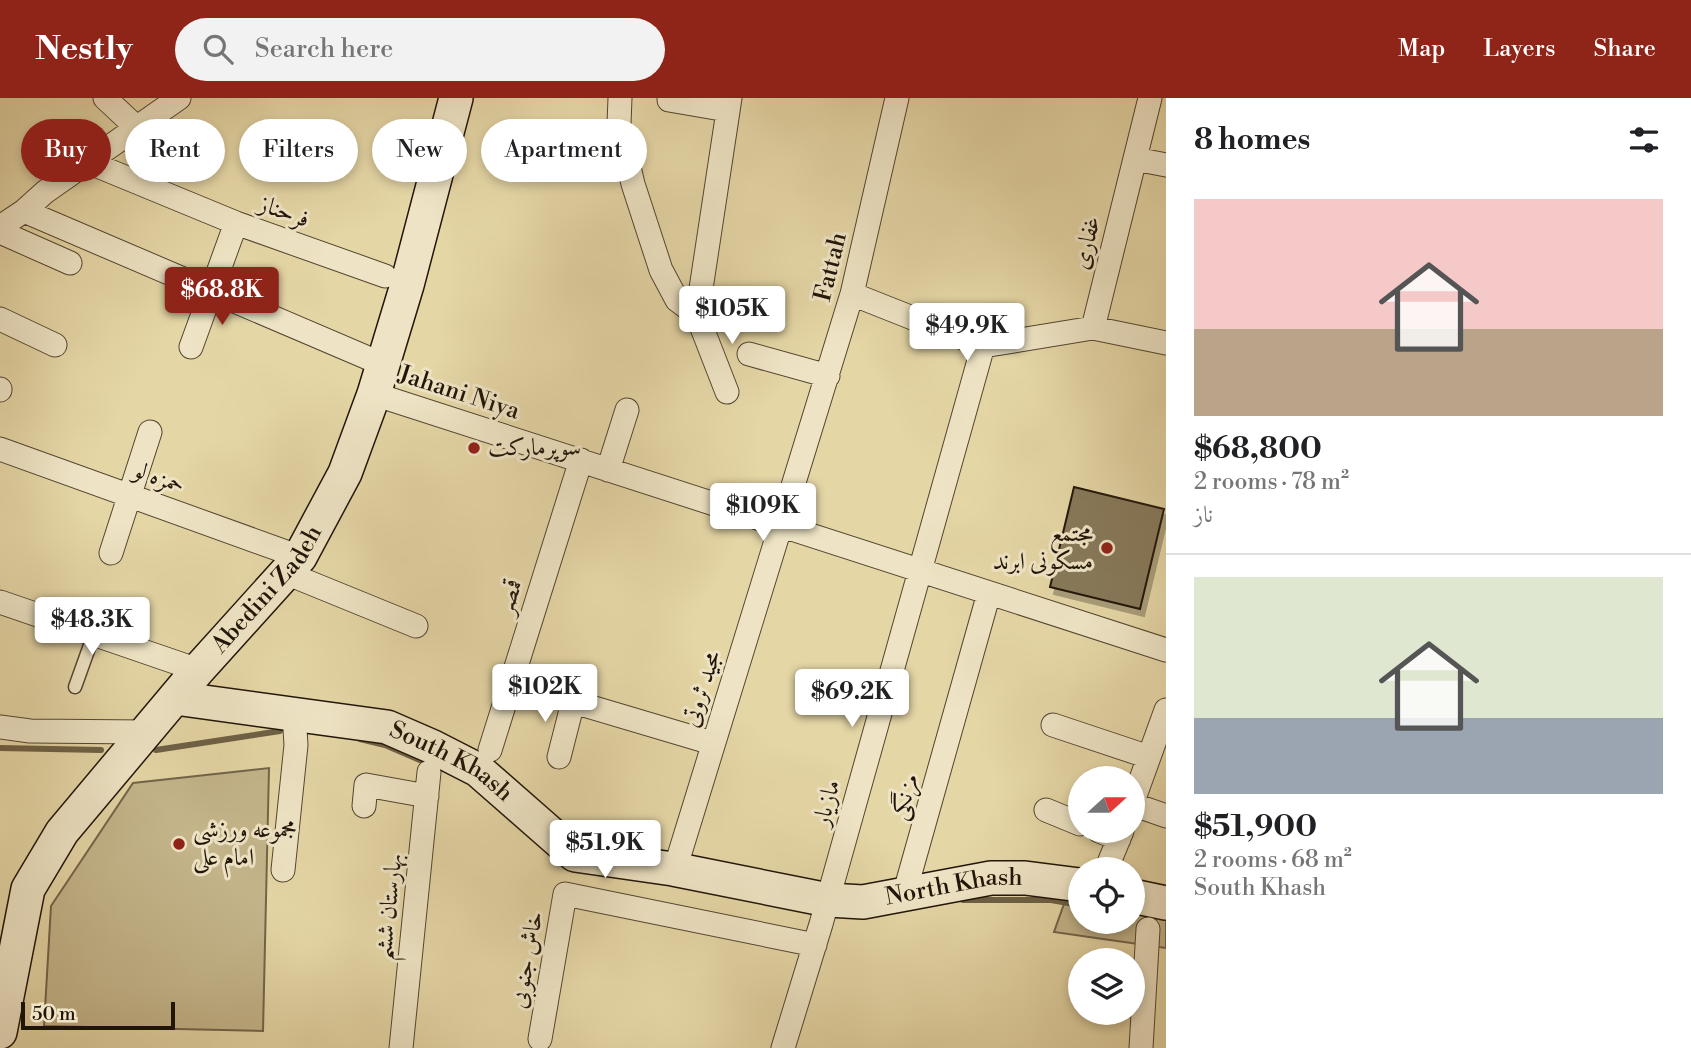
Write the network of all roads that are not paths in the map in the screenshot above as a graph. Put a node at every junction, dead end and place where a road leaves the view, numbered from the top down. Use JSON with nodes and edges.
{"nodes":[{"id":1,"x":105,"y":98,"type":"edge"},
{"id":2,"x":179,"y":98,"type":"edge"},
{"id":3,"x":456,"y":98,"type":"edge"},
{"id":4,"x":621,"y":98,"type":"edge"},
{"id":5,"x":897,"y":98,"type":"edge"},
{"id":6,"x":1150,"y":98,"type":"edge"},
{"id":7,"x":669,"y":100,"type":"dead end"},
{"id":8,"x":728,"y":104,"type":"edge"},
{"id":9,"x":127,"y":119,"type":"edge"},
{"id":10,"x":150,"y":119,"type":"edge"},
{"id":11,"x":1135,"y":159,"type":"junction"},
{"id":12,"x":1166,"y":165,"type":"edge"},
{"id":13,"x":111,"y":171,"type":"edge"},
{"id":14,"x":60,"y":182,"type":"edge"},
{"id":15,"x":24,"y":211,"type":"junction"},
{"id":16,"x":236,"y":223,"type":"junction"},
{"id":17,"x":0,"y":230,"type":"edge"},
{"id":18,"x":70,"y":263,"type":"dead end"},
{"id":19,"x":384,"y":276,"type":"dead end"},
{"id":20,"x":212,"y":291,"type":"junction"},
{"id":21,"x":852,"y":294,"type":"junction"},
{"id":22,"x":697,"y":315,"type":"junction"},
{"id":23,"x":0,"y":319,"type":"edge"},
{"id":24,"x":1093,"y":328,"type":"junction"},
{"id":25,"x":1166,"y":343,"type":"edge"},
{"id":26,"x":55,"y":345,"type":"dead end"},
{"id":27,"x":983,"y":346,"type":"junction"},
{"id":28,"x":191,"y":348,"type":"dead end"},
{"id":29,"x":749,"y":354,"type":"dead end"},
{"id":30,"x":828,"y":376,"type":"junction"},
{"id":31,"x":378,"y":379,"type":"junction"},
{"id":32,"x":727,"y":392,"type":"dead end"},
{"id":33,"x":627,"y":410,"type":"dead end"},
{"id":34,"x":150,"y":432,"type":"dead end"},
{"id":35,"x":0,"y":449,"type":"edge"},
{"id":36,"x":581,"y":460,"type":"junction"},
{"id":37,"x":608,"y":470,"type":"junction"},
{"id":38,"x":130,"y":496,"type":"junction"},
{"id":39,"x":782,"y":526,"type":"junction"},
{"id":40,"x":111,"y":553,"type":"dead end"},
{"id":41,"x":293,"y":565,"type":"junction"},
{"id":42,"x":919,"y":570,"type":"junction"},
{"id":43,"x":989,"y":593,"type":"junction"},
{"id":44,"x":1,"y":604,"type":"edge"},
{"id":45,"x":415,"y":626,"type":"dead end"},
{"id":46,"x":94,"y":634,"type":"junction"},
{"id":47,"x":1165,"y":645,"type":"edge"},
{"id":48,"x":198,"y":670,"type":"junction"},
{"id":49,"x":510,"y":683,"type":"junction"},
{"id":50,"x":75,"y":687,"type":"dead end"},
{"id":51,"x":175,"y":698,"type":"junction"},
{"id":52,"x":573,"y":702,"type":"junction"},
{"id":53,"x":294,"y":714,"type":"junction"},
{"id":54,"x":1164,"y":721,"type":"edge"},
{"id":55,"x":1053,"y":725,"type":"dead end"},
{"id":56,"x":0,"y":727,"type":"edge"},
{"id":57,"x":146,"y":732,"type":"junction"},
{"id":58,"x":712,"y":743,"type":"junction"},
{"id":59,"x":490,"y":750,"type":"dead end"},
{"id":60,"x":559,"y":757,"type":"dead end"},
{"id":61,"x":1149,"y":757,"type":"junction"},
{"id":62,"x":1145,"y":768,"type":"edge"},
{"id":63,"x":429,"y":772,"type":"dead end"},
{"id":64,"x":427,"y":796,"type":"junction"},
{"id":65,"x":364,"y":806,"type":"dead end"},
{"id":66,"x":1145,"y":809,"type":"edge"},
{"id":67,"x":1046,"y":810,"type":"dead end"},
{"id":68,"x":1166,"y":816,"type":"edge"},
{"id":69,"x":1068,"y":819,"type":"edge"},
{"id":70,"x":675,"y":869,"type":"junction"},
{"id":71,"x":283,"y":870,"type":"dead end"},
{"id":72,"x":1068,"y":883,"type":"edge"},
{"id":73,"x":904,"y":895,"type":"junction"},
{"id":74,"x":828,"y":900,"type":"junction"},
{"id":75,"x":1157,"y":916,"type":"edge"},
{"id":76,"x":814,"y":945,"type":"junction"},
{"id":77,"x":0,"y":1032,"type":"edge"},
{"id":78,"x":540,"y":1039,"type":"dead end"},
{"id":79,"x":401,"y":1048,"type":"edge"},
{"id":80,"x":783,"y":1048,"type":"edge"},
{"id":81,"x":1141,"y":1048,"type":"edge"}],
"edges":[{"from":1,"to":9,"type":"street"},
{"from":2,"to":10,"type":"street"},
{"from":3,"to":31,"type":"street","name":"Abedini Zadeh"},
{"from":4,"to":22,"type":"street"},
{"from":5,"to":21,"type":"street","name":"Fattah"},
{"from":6,"to":11,"type":"street","name":"غفاری"},
{"from":7,"to":8,"type":"street"},
{"from":8,"to":22,"type":"street"},
{"from":11,"to":12,"type":"street"},
{"from":11,"to":24,"type":"street","name":"غفاری"},
{"from":13,"to":16,"type":"street","name":"فرحناز"},
{"from":14,"to":15,"type":"street"},
{"from":15,"to":17,"type":"street"},
{"from":15,"to":20,"type":"street","name":"Jahani Niya"},
{"from":16,"to":19,"type":"street","name":"فرحناز"},
{"from":16,"to":20,"type":"street"},
{"from":17,"to":18,"type":"street"},
{"from":20,"to":28,"type":"street"},
{"from":20,"to":31,"type":"street","name":"Jahani Niya"},
{"from":21,"to":27,"type":"street"},
{"from":21,"to":30,"type":"street","name":"Fattah"},
{"from":22,"to":32,"type":"street"},
{"from":23,"to":26,"type":"street"},
{"from":24,"to":25,"type":"street"},
{"from":24,"to":27,"type":"street"},
{"from":27,"to":42,"type":"street","name":"مازیار"},
{"from":29,"to":30,"type":"street"},
{"from":30,"to":39,"type":"street","name":"Fattah"},
{"from":31,"to":36,"type":"street","name":"Jahani Niya"},
{"from":31,"to":41,"type":"street","name":"Abedini Zadeh"},
{"from":33,"to":37,"type":"street"},
{"from":34,"to":38,"type":"street"},
{"from":35,"to":38,"type":"street","name":"حمزه لو"},
{"from":36,"to":37,"type":"street","name":"Jahani Niya"},
{"from":36,"to":49,"type":"street","name":"قمصر"},
{"from":37,"to":39,"type":"street","name":"Jahani Niya"},
{"from":38,"to":40,"type":"street"},
{"from":38,"to":41,"type":"street","name":"حمزه لو"},
{"from":39,"to":42,"type":"street","name":"Jahani Niya"},
{"from":39,"to":58,"type":"street","name":"مجید ثروتی"},
{"from":41,"to":45,"type":"street","name":"حمزه لو"},
{"from":41,"to":48,"type":"street","name":"Abedini Zadeh"},
{"from":42,"to":43,"type":"street","name":"Jahani Niya"},
{"from":42,"to":74,"type":"street","name":"مازیار"},
{"from":43,"to":47,"type":"street","name":"Jahani Niya"},
{"from":43,"to":73,"type":"street","name":"مزنگی"},
{"from":44,"to":46,"type":"street"},
{"from":46,"to":48,"type":"street"},
{"from":46,"to":50,"type":"lane"},
{"from":48,"to":51,"type":"street","name":"Abedini Zadeh"},
{"from":49,"to":52,"type":"street"},
{"from":49,"to":59,"type":"street","name":"قمصر"},
{"from":51,"to":53,"type":"street","name":"South Khash"},
{"from":51,"to":57,"type":"street","name":"Abedini Zadeh"},
{"from":52,"to":58,"type":"street"},
{"from":52,"to":60,"type":"street"},
{"from":53,"to":70,"type":"street","name":"South Khash"},
{"from":53,"to":71,"type":"street"},
{"from":54,"to":61,"type":"street"},
{"from":55,"to":61,"type":"street"},
{"from":56,"to":57,"type":"street"},
{"from":57,"to":77,"type":"street","name":"Abedini Zadeh"},
{"from":58,"to":70,"type":"street","name":"مجید ثروتی"},
{"from":61,"to":62,"type":"street"},
{"from":63,"to":64,"type":"street","name":"بهارستان ششم"},
{"from":64,"to":65,"type":"street"},
{"from":64,"to":79,"type":"street","name":"بهارستان ششم"},
{"from":66,"to":68,"type":"street"},
{"from":67,"to":69,"type":"street"},
{"from":70,"to":74,"type":"street","name":"South Khash"},
{"from":72,"to":73,"type":"street","name":"North Khash"},
{"from":73,"to":74,"type":"street","name":"North Khash"},
{"from":74,"to":76,"type":"street","name":"مازیار"},
{"from":75,"to":81,"type":"street"},
{"from":76,"to":78,"type":"street","name":"خاش جنوبی"},
{"from":76,"to":80,"type":"street","name":"مازیار"}]}
